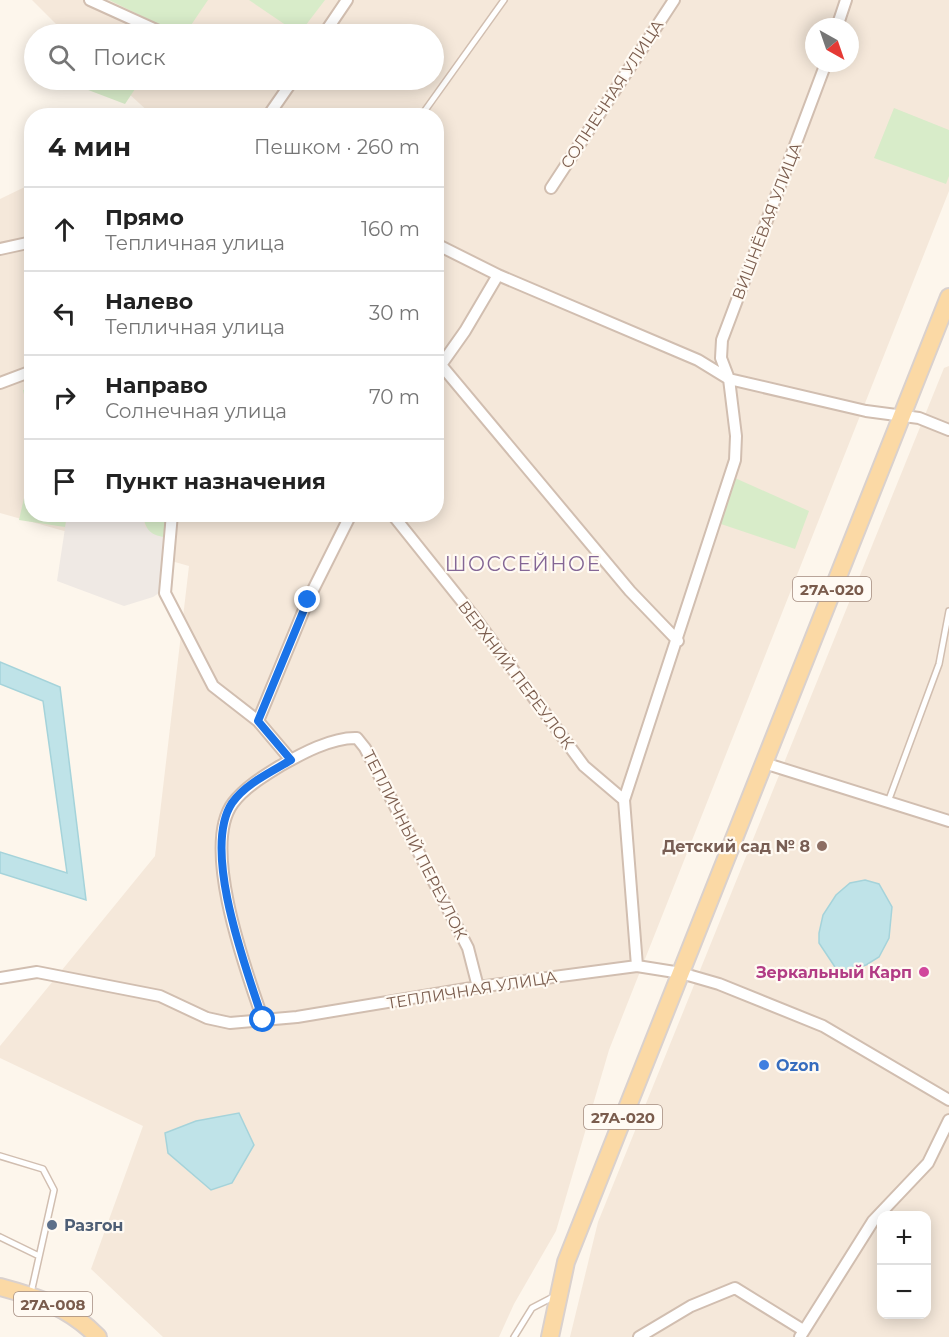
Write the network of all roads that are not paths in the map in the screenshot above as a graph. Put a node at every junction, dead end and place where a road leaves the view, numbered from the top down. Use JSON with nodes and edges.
{"nodes":[{"id":1,"x":90,"y":0,"type":"edge"},
{"id":2,"x":347,"y":0,"type":"edge"},
{"id":3,"x":504,"y":0,"type":"edge"},
{"id":4,"x":674,"y":0,"type":"edge"},
{"id":5,"x":846,"y":0,"type":"edge"},
{"id":6,"x":840,"y":18,"type":"edge"},
{"id":7,"x":143,"y":24,"type":"edge"},
{"id":8,"x":331,"y":24,"type":"edge"},
{"id":9,"x":823,"y":72,"type":"edge"},
{"id":10,"x":444,"y":84,"type":"edge"},
{"id":11,"x":286,"y":90,"type":"edge"},
{"id":12,"x":440,"y":90,"type":"edge"},
{"id":13,"x":274,"y":108,"type":"edge"},
{"id":14,"x":427,"y":108,"type":"edge"},
{"id":15,"x":551,"y":188,"type":"dead end"},
{"id":16,"x":24,"y":244,"type":"edge"},
{"id":17,"x":444,"y":248,"type":"edge"},
{"id":18,"x":0,"y":249,"type":"edge"},
{"id":19,"x":498,"y":275,"type":"junction"},
{"id":20,"x":949,"y":297,"type":"edge"},
{"id":21,"x":444,"y":360,"type":"edge"},
{"id":22,"x":24,"y":374,"type":"edge"},
{"id":23,"x":444,"y":374,"type":"edge"},
{"id":24,"x":729,"y":380,"type":"junction"},
{"id":25,"x":0,"y":383,"type":"edge"},
{"id":26,"x":902,"y":415,"type":"junction"},
{"id":27,"x":949,"y":430,"type":"edge"},
{"id":28,"x":171,"y":522,"type":"edge"},
{"id":29,"x":347,"y":522,"type":"edge"},
{"id":30,"x":398,"y":522,"type":"edge"},
{"id":31,"x":949,"y":611,"type":"edge"},
{"id":32,"x":678,"y":641,"type":"junction"},
{"id":33,"x":258,"y":721,"type":"junction"},
{"id":34,"x":291,"y":760,"type":"junction"},
{"id":35,"x":764,"y":763,"type":"junction"},
{"id":36,"x":624,"y":800,"type":"junction"},
{"id":37,"x":888,"y":802,"type":"junction"},
{"id":38,"x":949,"y":821,"type":"edge"},
{"id":39,"x":637,"y":966,"type":"junction"},
{"id":40,"x":681,"y":973,"type":"junction"},
{"id":41,"x":0,"y":978,"type":"edge"},
{"id":42,"x":478,"y":987,"type":"junction"},
{"id":43,"x":263,"y":1020,"type":"junction"},
{"id":44,"x":949,"y":1100,"type":"edge"},
{"id":45,"x":949,"y":1120,"type":"edge"},
{"id":46,"x":0,"y":1156,"type":"edge"},
{"id":47,"x":0,"y":1237,"type":"edge"},
{"id":48,"x":39,"y":1256,"type":"junction"},
{"id":49,"x":0,"y":1287,"type":"edge"},
{"id":50,"x":559,"y":1294,"type":"junction"},
{"id":51,"x":31,"y":1295,"type":"junction"},
{"id":52,"x":802,"y":1334,"type":"edge"},
{"id":53,"x":98,"y":1337,"type":"edge"},
{"id":54,"x":514,"y":1337,"type":"edge"},
{"id":55,"x":549,"y":1337,"type":"edge"},
{"id":56,"x":639,"y":1337,"type":"edge"}],
"edges":[{"from":1,"to":7,"type":"street"},
{"from":2,"to":8,"type":"street"},
{"from":3,"to":10,"type":"lane"},
{"from":4,"to":15,"type":"street","name":"СОЛНЕЧНАЯ УЛИЦА"},
{"from":5,"to":6,"type":"street"},
{"from":9,"to":24,"type":"street","name":"ВИШНЁВАЯ УЛИЦА"},
{"from":11,"to":13,"type":"street"},
{"from":12,"to":14,"type":"lane"},
{"from":16,"to":18,"type":"street"},
{"from":17,"to":19,"type":"street"},
{"from":19,"to":21,"type":"street"},
{"from":19,"to":24,"type":"street"},
{"from":20,"to":26,"type":"main road","number":"27А-020"},
{"from":22,"to":25,"type":"street"},
{"from":23,"to":32,"type":"street"},
{"from":24,"to":26,"type":"street"},
{"from":24,"to":32,"type":"street","name":"ВИШНЁВАЯ УЛИЦА"},
{"from":26,"to":27,"type":"street"},
{"from":26,"to":35,"type":"main road","number":"27А-020"},
{"from":28,"to":33,"type":"street"},
{"from":29,"to":33,"type":"street"},
{"from":30,"to":36,"type":"street","name":"ВЕРХНИЙ ПЕРЕУЛОК"},
{"from":31,"to":37,"type":"lane"},
{"from":32,"to":36,"type":"street","name":"ВИШНЁВАЯ УЛИЦА"},
{"from":33,"to":34,"type":"street"},
{"from":34,"to":42,"type":"street","name":"ТЕПЛИЧНЫЙ ПЕРЕУЛОК"},
{"from":34,"to":43,"type":"street"},
{"from":35,"to":37,"type":"street"},
{"from":35,"to":40,"type":"main road","number":"27А-020"},
{"from":36,"to":39,"type":"street"},
{"from":37,"to":38,"type":"street"},
{"from":39,"to":40,"type":"street","name":"ТЕПЛИЧНАЯ УЛИЦА"},
{"from":39,"to":42,"type":"street","name":"ТЕПЛИЧНАЯ УЛИЦА"},
{"from":40,"to":44,"type":"street","name":"ТЕПЛИЧНАЯ УЛИЦА"},
{"from":40,"to":50,"type":"main road","number":"27А-020"},
{"from":41,"to":43,"type":"street","name":"ТЕПЛИЧНАЯ УЛИЦА"},
{"from":42,"to":43,"type":"street","name":"ТЕПЛИЧНАЯ УЛИЦА"},
{"from":45,"to":52,"type":"street"},
{"from":46,"to":48,"type":"lane"},
{"from":47,"to":48,"type":"lane"},
{"from":48,"to":51,"type":"lane"},
{"from":49,"to":51,"type":"main road","number":"27А-008"},
{"from":50,"to":54,"type":"lane"},
{"from":50,"to":55,"type":"main road","number":"27А-020"},
{"from":51,"to":53,"type":"main road","number":"27А-008"},
{"from":52,"to":56,"type":"street"}]}
